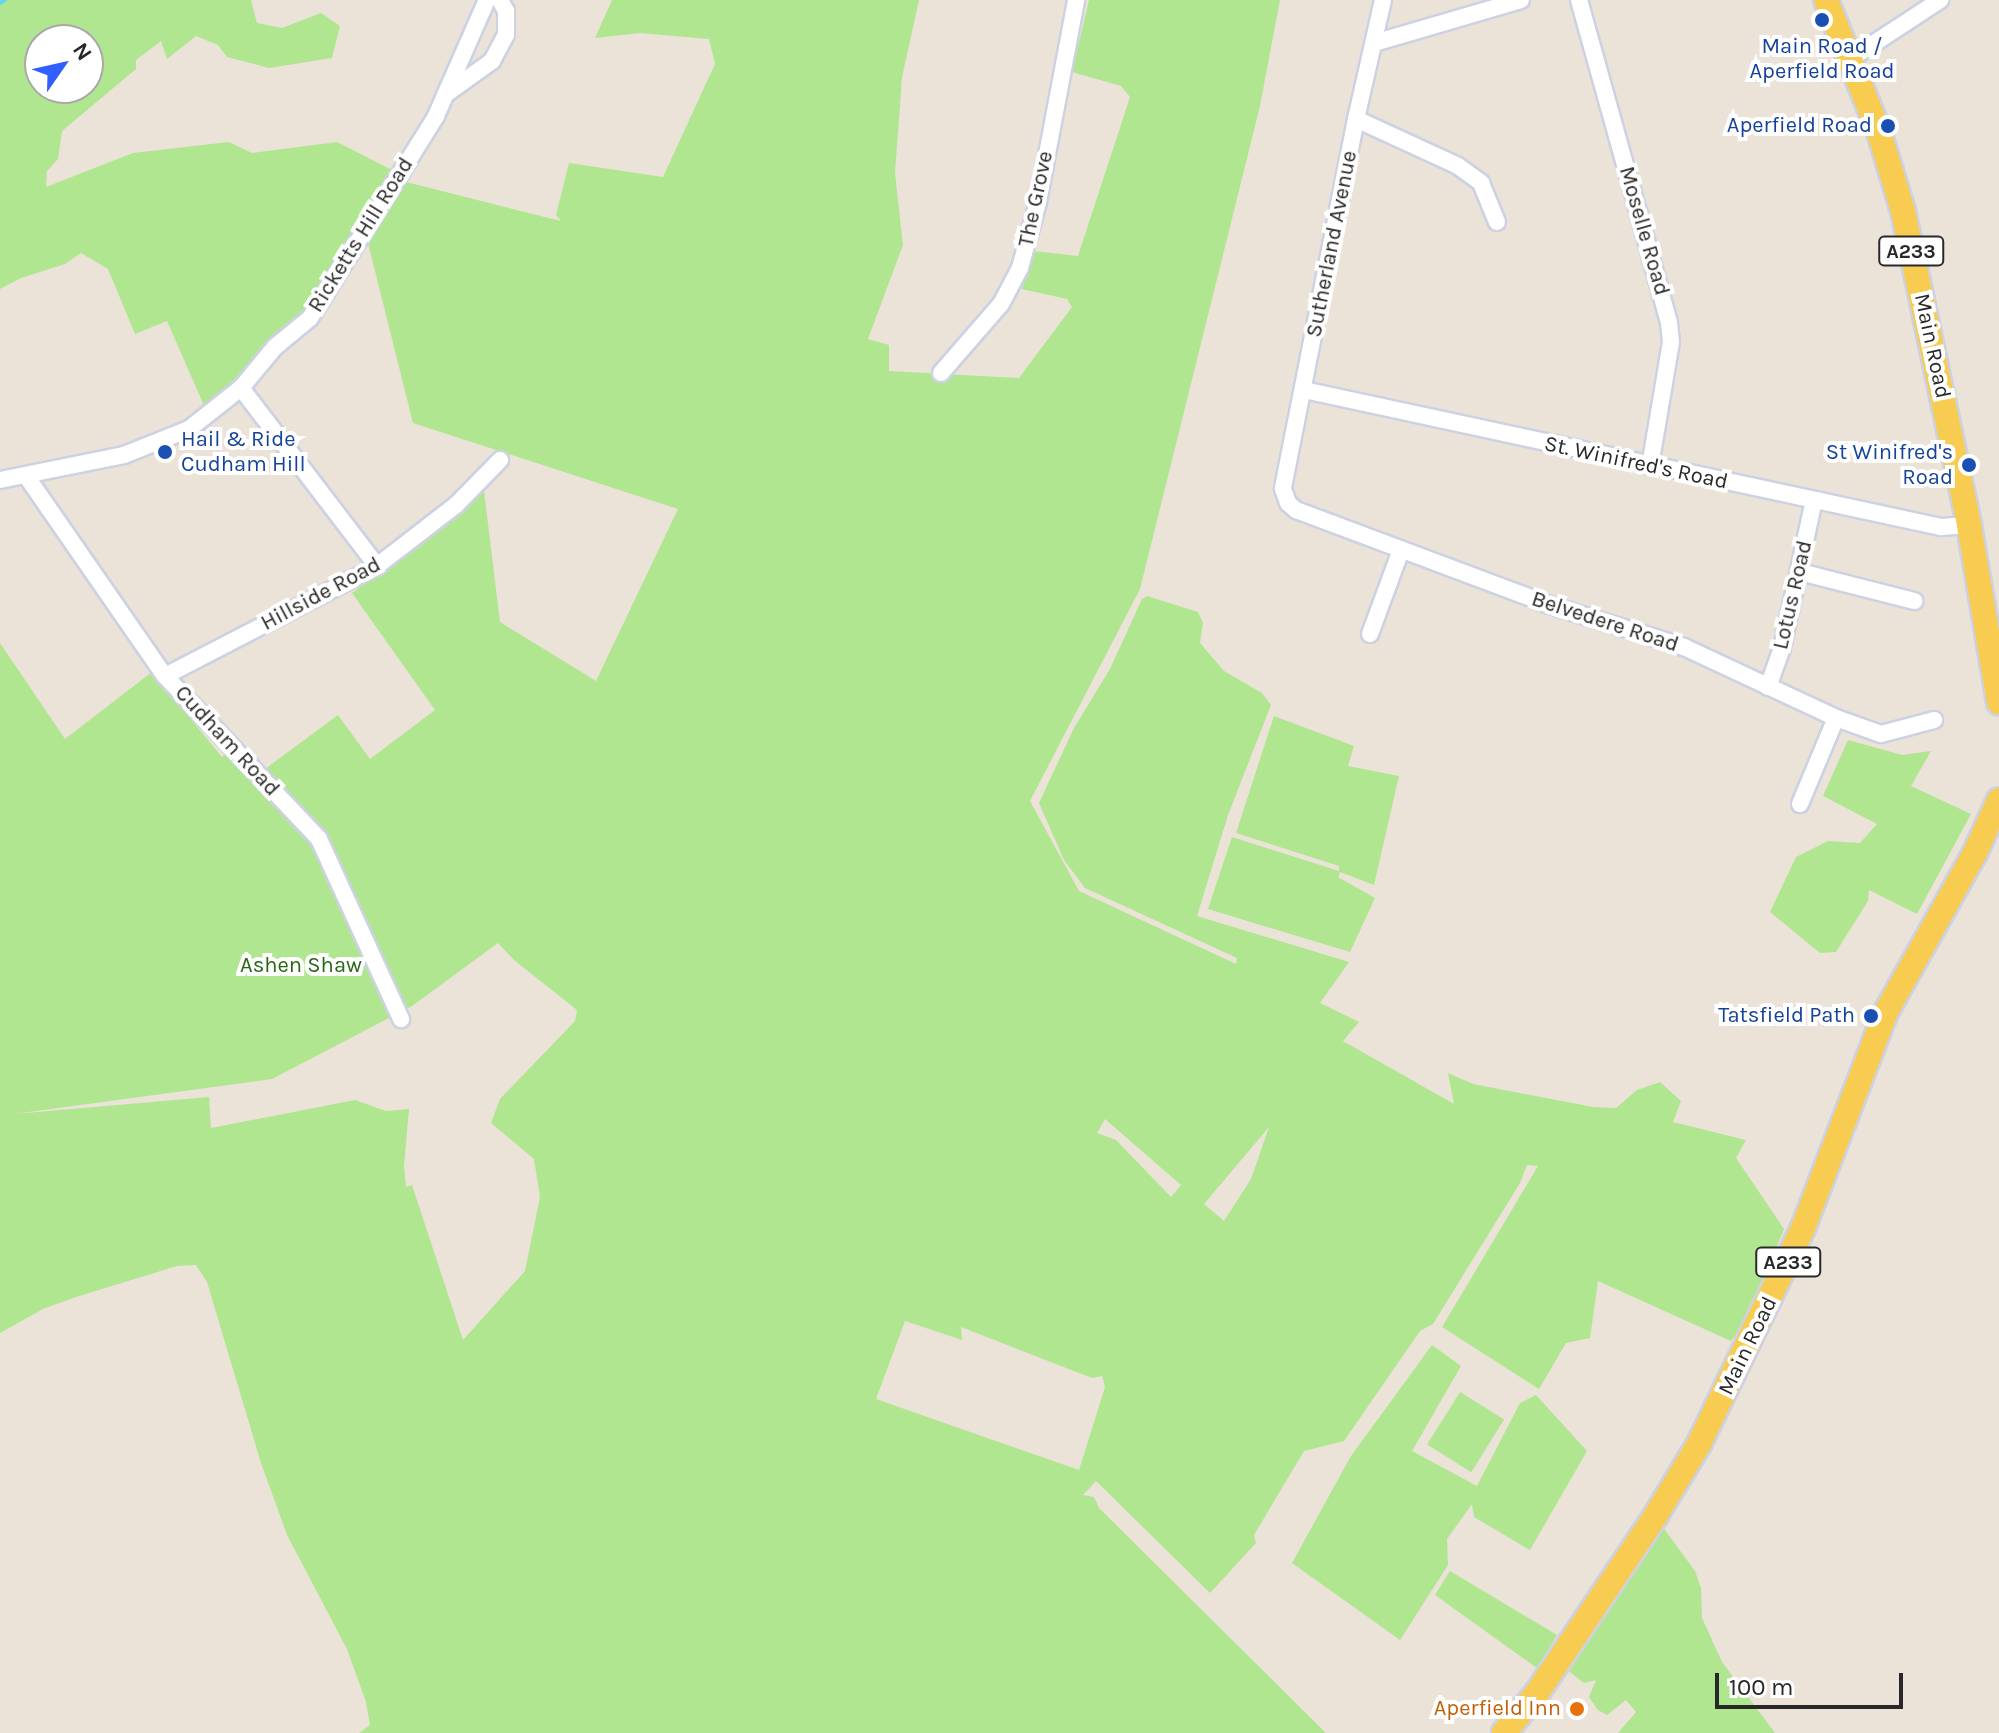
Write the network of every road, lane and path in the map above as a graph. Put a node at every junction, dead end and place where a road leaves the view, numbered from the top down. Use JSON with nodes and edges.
{"nodes":[{"id":1,"x":487,"y":0,"type":"edge"},
{"id":2,"x":500,"y":0,"type":"edge"},
{"id":3,"x":1076,"y":0,"type":"edge"},
{"id":4,"x":1383,"y":0,"type":"edge"},
{"id":5,"x":1521,"y":0,"type":"edge"},
{"id":6,"x":1579,"y":0,"type":"edge"},
{"id":7,"x":1826,"y":0,"type":"edge"},
{"id":8,"x":1940,"y":0,"type":"edge"},
{"id":9,"x":1374,"y":43,"type":"junction"},
{"id":10,"x":1850,"y":59,"type":"junction"},
{"id":11,"x":445,"y":95,"type":"junction"},
{"id":12,"x":1356,"y":119,"type":"junction"},
{"id":13,"x":1497,"y":222,"type":"dead end"},
{"id":14,"x":941,"y":373,"type":"dead end"},
{"id":15,"x":241,"y":388,"type":"junction"},
{"id":16,"x":1304,"y":390,"type":"junction"},
{"id":17,"x":500,"y":460,"type":"dead end"},
{"id":18,"x":1650,"y":466,"type":"junction"},
{"id":19,"x":27,"y":477,"type":"junction"},
{"id":20,"x":0,"y":480,"type":"edge"},
{"id":21,"x":1283,"y":489,"type":"joint"},
{"id":22,"x":1814,"y":500,"type":"junction"},
{"id":23,"x":1969,"y":525,"type":"junction"},
{"id":24,"x":1401,"y":550,"type":"junction"},
{"id":25,"x":377,"y":566,"type":"junction"},
{"id":26,"x":1800,"y":572,"type":"junction"},
{"id":27,"x":1914,"y":601,"type":"dead end"},
{"id":28,"x":1370,"y":634,"type":"dead end"},
{"id":29,"x":165,"y":676,"type":"junction"},
{"id":30,"x":1768,"y":687,"type":"junction"},
{"id":31,"x":1999,"y":702,"type":"edge"},
{"id":32,"x":1836,"y":718,"type":"junction"},
{"id":33,"x":1934,"y":720,"type":"dead end"},
{"id":34,"x":1999,"y":800,"type":"edge"},
{"id":35,"x":1800,"y":804,"type":"dead end"},
{"id":36,"x":401,"y":1019,"type":"dead end"},
{"id":37,"x":1504,"y":1733,"type":"edge"}],
"edges":[{"from":1,"to":11,"type":"street","name":"Ricketts Hill Road"},
{"from":2,"to":11,"type":"street"},
{"from":3,"to":14,"type":"street","name":"The Grove"},
{"from":4,"to":9,"type":"street","name":"Sutherland Avenue"},
{"from":5,"to":9,"type":"street"},
{"from":6,"to":18,"type":"street","name":"Moselle Road"},
{"from":7,"to":10,"type":"main road","name":"Main Road","number":"A233"},
{"from":8,"to":10,"type":"street"},
{"from":9,"to":12,"type":"street","name":"Sutherland Avenue"},
{"from":10,"to":23,"type":"main road","name":"Main Road","number":"A233"},
{"from":11,"to":15,"type":"street","name":"Ricketts Hill Road"},
{"from":12,"to":13,"type":"street"},
{"from":12,"to":16,"type":"street","name":"Sutherland Avenue"},
{"from":15,"to":19,"type":"street","name":"Ricketts Hill Road"},
{"from":15,"to":25,"type":"street"},
{"from":16,"to":18,"type":"street","name":"St. Winifred's Road"},
{"from":16,"to":21,"type":"street","name":"Sutherland Avenue"},
{"from":17,"to":25,"type":"street","name":"Hillside Road"},
{"from":18,"to":22,"type":"street","name":"St. Winifred's Road"},
{"from":19,"to":20,"type":"street","name":"Ricketts Hill Road"},
{"from":19,"to":29,"type":"street","name":"Cudham Road"},
{"from":21,"to":24,"type":"street","name":"Belvedere Road"},
{"from":22,"to":23,"type":"street","name":"St. Winifred's Road"},
{"from":22,"to":26,"type":"street","name":"Lotus Road"},
{"from":23,"to":31,"type":"main road","name":"Main Road","number":"A233"},
{"from":24,"to":28,"type":"street"},
{"from":24,"to":30,"type":"street","name":"Belvedere Road"},
{"from":25,"to":29,"type":"street","name":"Hillside Road"},
{"from":26,"to":27,"type":"street"},
{"from":26,"to":30,"type":"street","name":"Lotus Road"},
{"from":29,"to":36,"type":"street","name":"Cudham Road"},
{"from":30,"to":32,"type":"street","name":"Belvedere Road"},
{"from":32,"to":33,"type":"street","name":"Belvedere Road"},
{"from":32,"to":35,"type":"street"},
{"from":34,"to":37,"type":"main road","name":"Main Road","number":"A233"}]}
